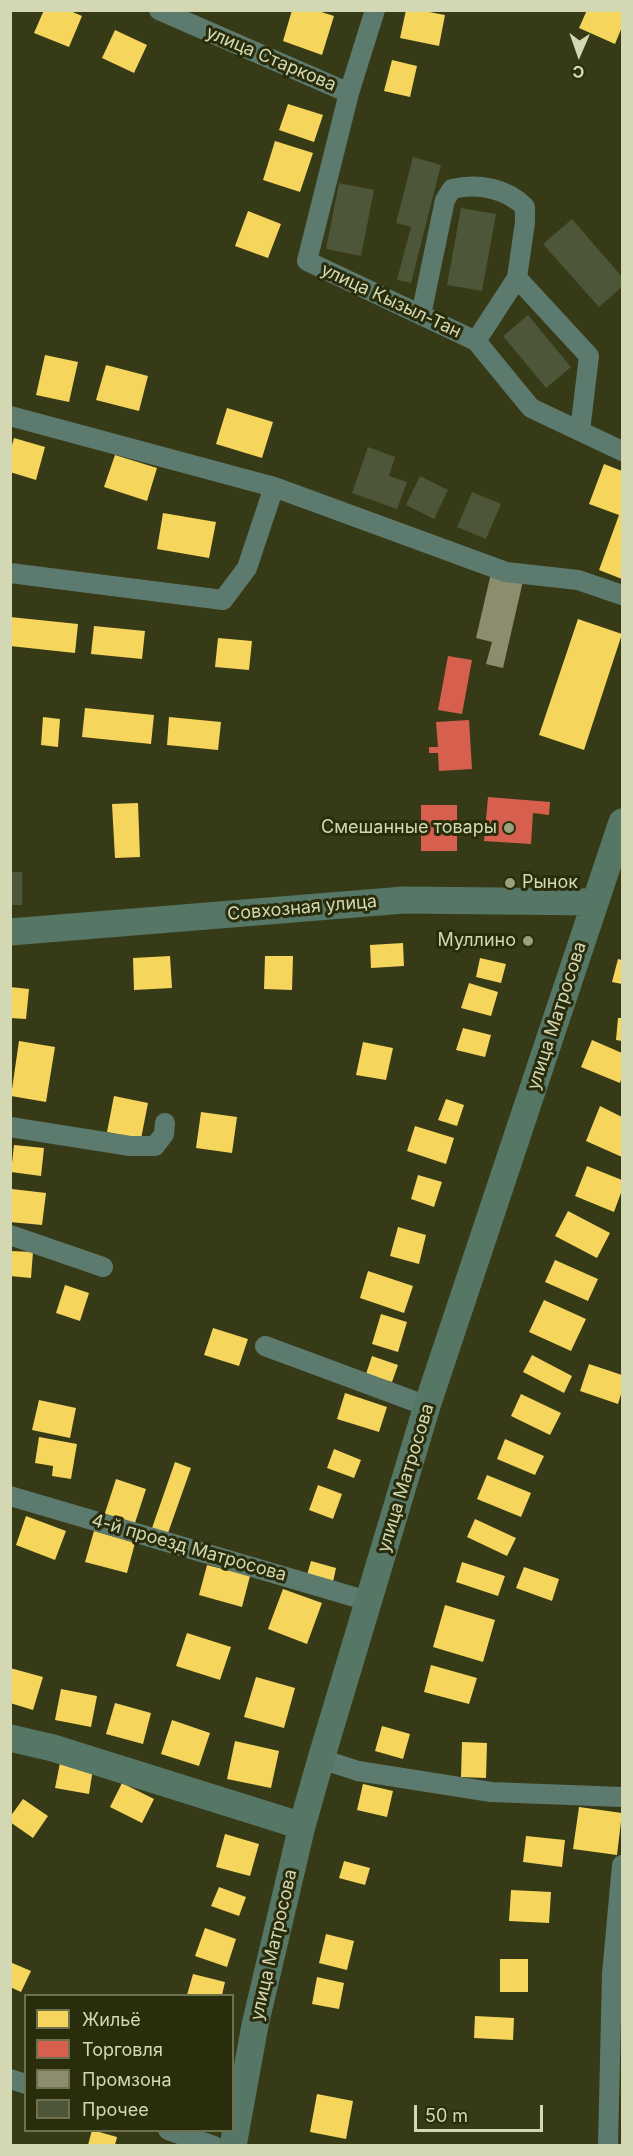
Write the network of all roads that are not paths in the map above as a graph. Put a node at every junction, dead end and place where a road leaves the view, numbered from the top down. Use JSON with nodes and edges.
{"nodes":[{"id":1,"x":159,"y":10,"type":"edge"},
{"id":2,"x":375,"y":10,"type":"edge"},
{"id":3,"x":349,"y":93,"type":"junction"},
{"id":4,"x":517,"y":278,"type":"junction"},
{"id":5,"x":421,"y":315,"type":"junction"},
{"id":6,"x":476,"y":341,"type":"junction"},
{"id":7,"x":10,"y":416,"type":"edge"},
{"id":8,"x":580,"y":431,"type":"junction"},
{"id":9,"x":622,"y":451,"type":"edge"},
{"id":10,"x":273,"y":487,"type":"junction"},
{"id":11,"x":10,"y":573,"type":"edge"},
{"id":12,"x":622,"y":595,"type":"edge"},
{"id":13,"x":622,"y":822,"type":"edge"},
{"id":14,"x":595,"y":902,"type":"junction"},
{"id":15,"x":10,"y":932,"type":"edge"},
{"id":16,"x":165,"y":1123,"type":"dead end"},
{"id":17,"x":10,"y":1127,"type":"edge"},
{"id":18,"x":10,"y":1235,"type":"edge"},
{"id":19,"x":103,"y":1267,"type":"dead end"},
{"id":20,"x":265,"y":1346,"type":"dead end"},
{"id":21,"x":427,"y":1406,"type":"junction"},
{"id":22,"x":10,"y":1496,"type":"edge"},
{"id":23,"x":368,"y":1601,"type":"junction"},
{"id":24,"x":10,"y":1738,"type":"edge"},
{"id":25,"x":321,"y":1759,"type":"junction"},
{"id":26,"x":622,"y":1797,"type":"edge"},
{"id":27,"x":302,"y":1826,"type":"junction"},
{"id":28,"x":622,"y":1865,"type":"edge"},
{"id":29,"x":174,"y":2132,"type":"edge"},
{"id":30,"x":214,"y":2145,"type":"edge"},
{"id":31,"x":233,"y":2145,"type":"edge"},
{"id":32,"x":608,"y":2145,"type":"edge"}],
"edges":[{"from":1,"to":3,"type":"street","name":"улица Старкова"},
{"from":2,"to":3,"type":"street","name":"улица Кызыл-Тан"},
{"from":3,"to":5,"type":"street","name":"улица Кызыл-Тан"},
{"from":4,"to":5,"type":"street"},
{"from":4,"to":6,"type":"street"},
{"from":4,"to":8,"type":"street"},
{"from":5,"to":6,"type":"street","name":"улица Кызыл-Тан"},
{"from":6,"to":8,"type":"street","name":"улица Кызыл-Тан"},
{"from":7,"to":10,"type":"street"},
{"from":8,"to":9,"type":"street","name":"улица Кызыл-Тан"},
{"from":10,"to":11,"type":"street"},
{"from":10,"to":12,"type":"street"},
{"from":13,"to":14,"type":"main road","name":"улица Матросова"},
{"from":14,"to":15,"type":"main road","name":"Совхозная улица"},
{"from":14,"to":21,"type":"main road","name":"улица Матросова"},
{"from":16,"to":17,"type":"street"},
{"from":18,"to":19,"type":"street"},
{"from":20,"to":21,"type":"street"},
{"from":21,"to":23,"type":"main road","name":"улица Матросова"},
{"from":22,"to":23,"type":"street","name":"4-й проезд Матросова"},
{"from":23,"to":25,"type":"main road","name":"улица Матросова"},
{"from":24,"to":27,"type":"main road"},
{"from":25,"to":26,"type":"street"},
{"from":25,"to":27,"type":"main road","name":"улица Матросова"},
{"from":27,"to":31,"type":"main road","name":"улица Матросова"},
{"from":28,"to":32,"type":"street"},
{"from":29,"to":30,"type":"street"}]}
